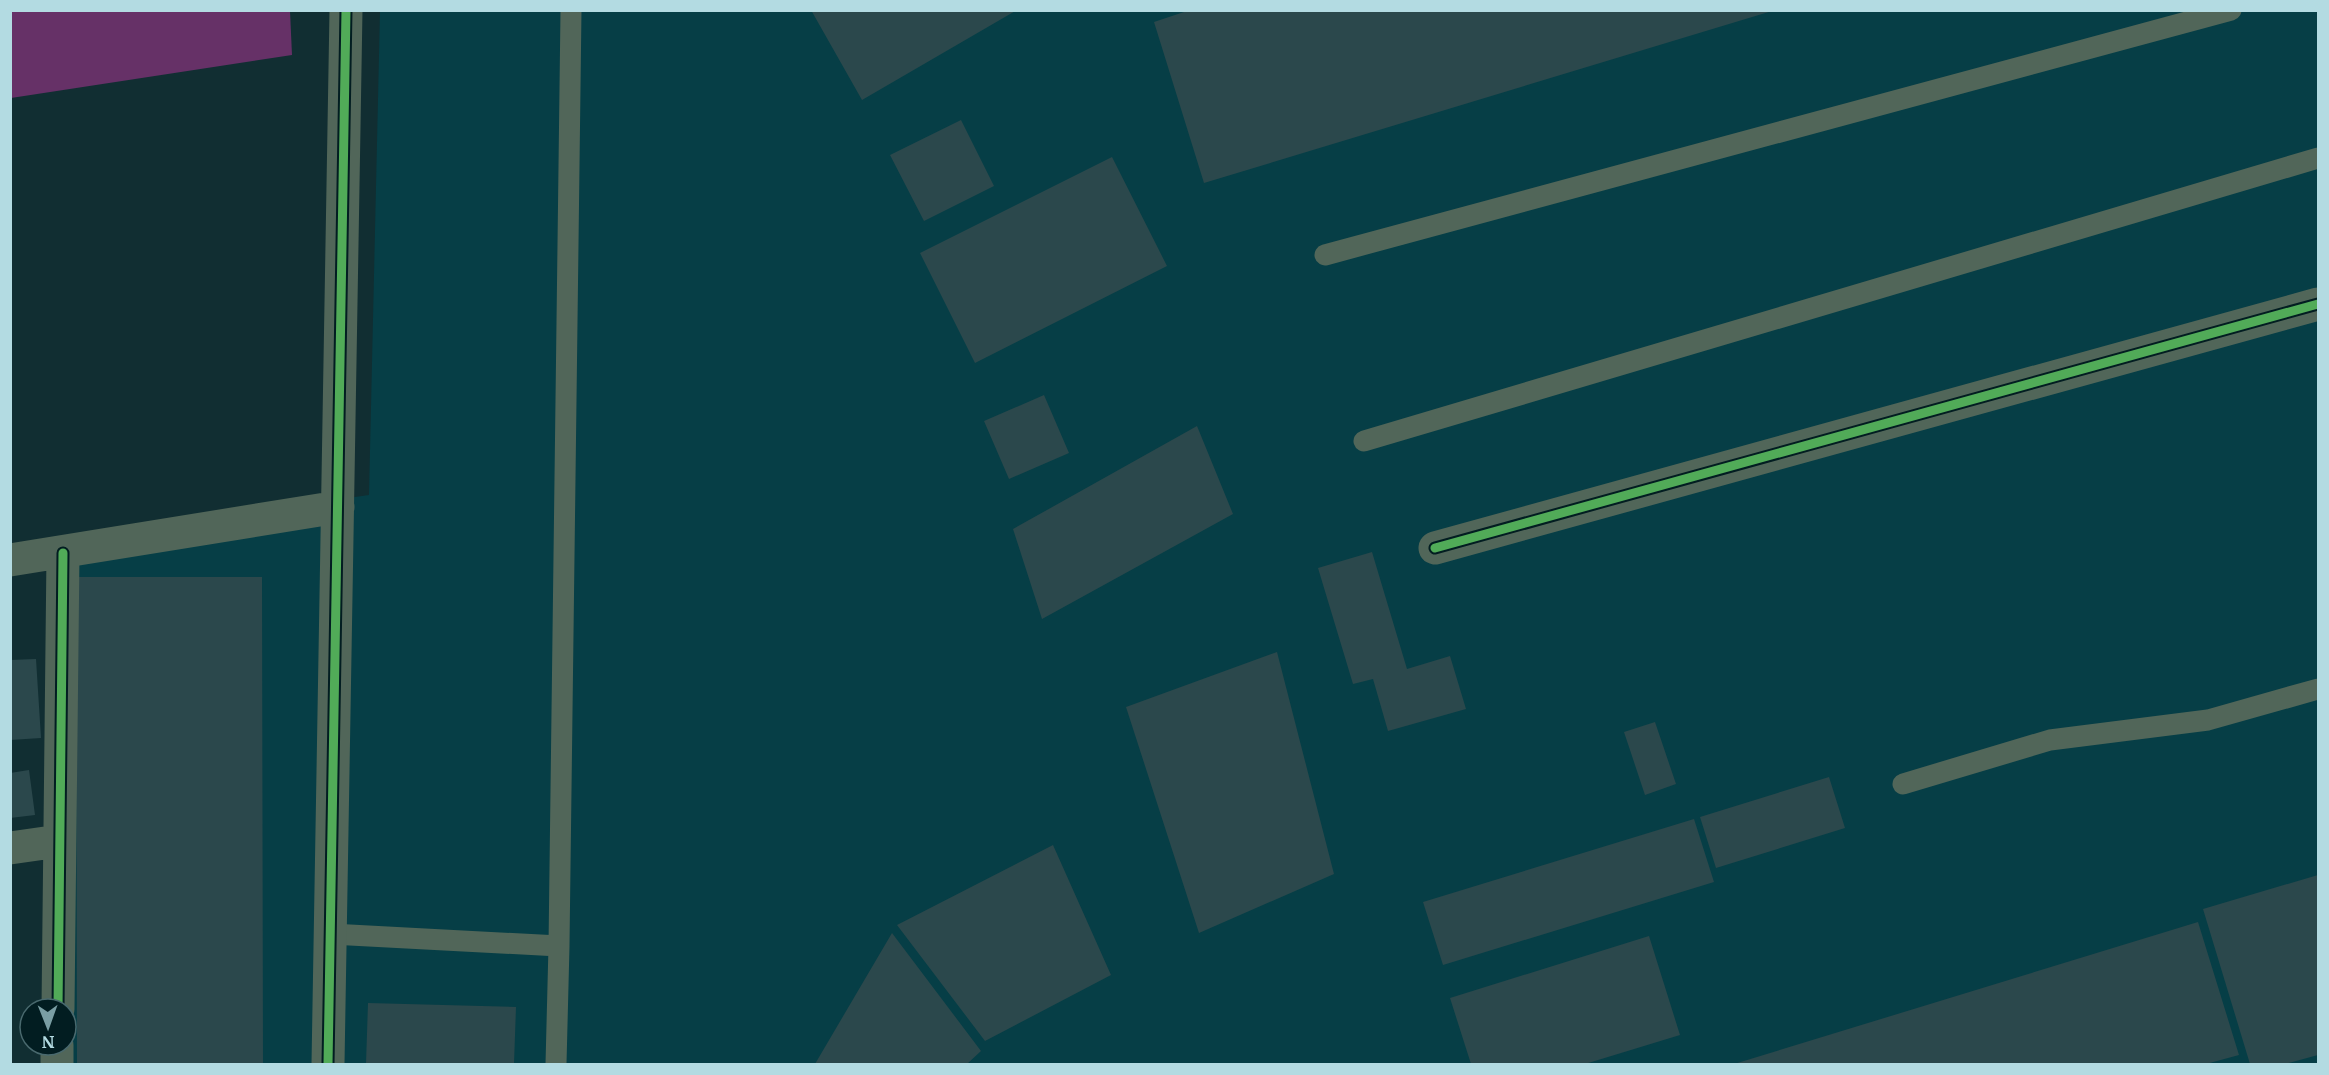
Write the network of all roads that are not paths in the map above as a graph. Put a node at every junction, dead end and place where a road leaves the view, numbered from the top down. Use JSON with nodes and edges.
{"nodes":[{"id":1,"x":346,"y":10,"type":"edge"},
{"id":2,"x":571,"y":10,"type":"edge"},
{"id":3,"x":2230,"y":10,"type":"edge"},
{"id":4,"x":2319,"y":158,"type":"edge"},
{"id":5,"x":1325,"y":255,"type":"dead end"},
{"id":6,"x":2319,"y":304,"type":"edge"},
{"id":7,"x":1364,"y":441,"type":"dead end"},
{"id":8,"x":338,"y":507,"type":"junction"},
{"id":9,"x":1436,"y":548,"type":"dead end"},
{"id":10,"x":63,"y":553,"type":"junction"},
{"id":11,"x":10,"y":560,"type":"edge"},
{"id":12,"x":2319,"y":689,"type":"edge"},
{"id":13,"x":1903,"y":784,"type":"dead end"},
{"id":14,"x":59,"y":841,"type":"junction"},
{"id":15,"x":10,"y":848,"type":"edge"},
{"id":16,"x":331,"y":934,"type":"junction"},
{"id":17,"x":560,"y":946,"type":"junction"},
{"id":18,"x":58,"y":997,"type":"edge"},
{"id":19,"x":328,"y":1065,"type":"edge"},
{"id":20,"x":556,"y":1065,"type":"edge"}],
"edges":[{"from":1,"to":8,"type":"street"},
{"from":2,"to":17,"type":"lane"},
{"from":3,"to":5,"type":"lane"},
{"from":4,"to":7,"type":"lane"},
{"from":6,"to":9,"type":"street"},
{"from":8,"to":10,"type":"street"},
{"from":8,"to":16,"type":"street"},
{"from":10,"to":11,"type":"street"},
{"from":10,"to":14,"type":"street"},
{"from":12,"to":13,"type":"lane"},
{"from":14,"to":15,"type":"street"},
{"from":14,"to":18,"type":"street"},
{"from":16,"to":17,"type":"lane"},
{"from":16,"to":19,"type":"street"},
{"from":17,"to":20,"type":"lane"}]}
